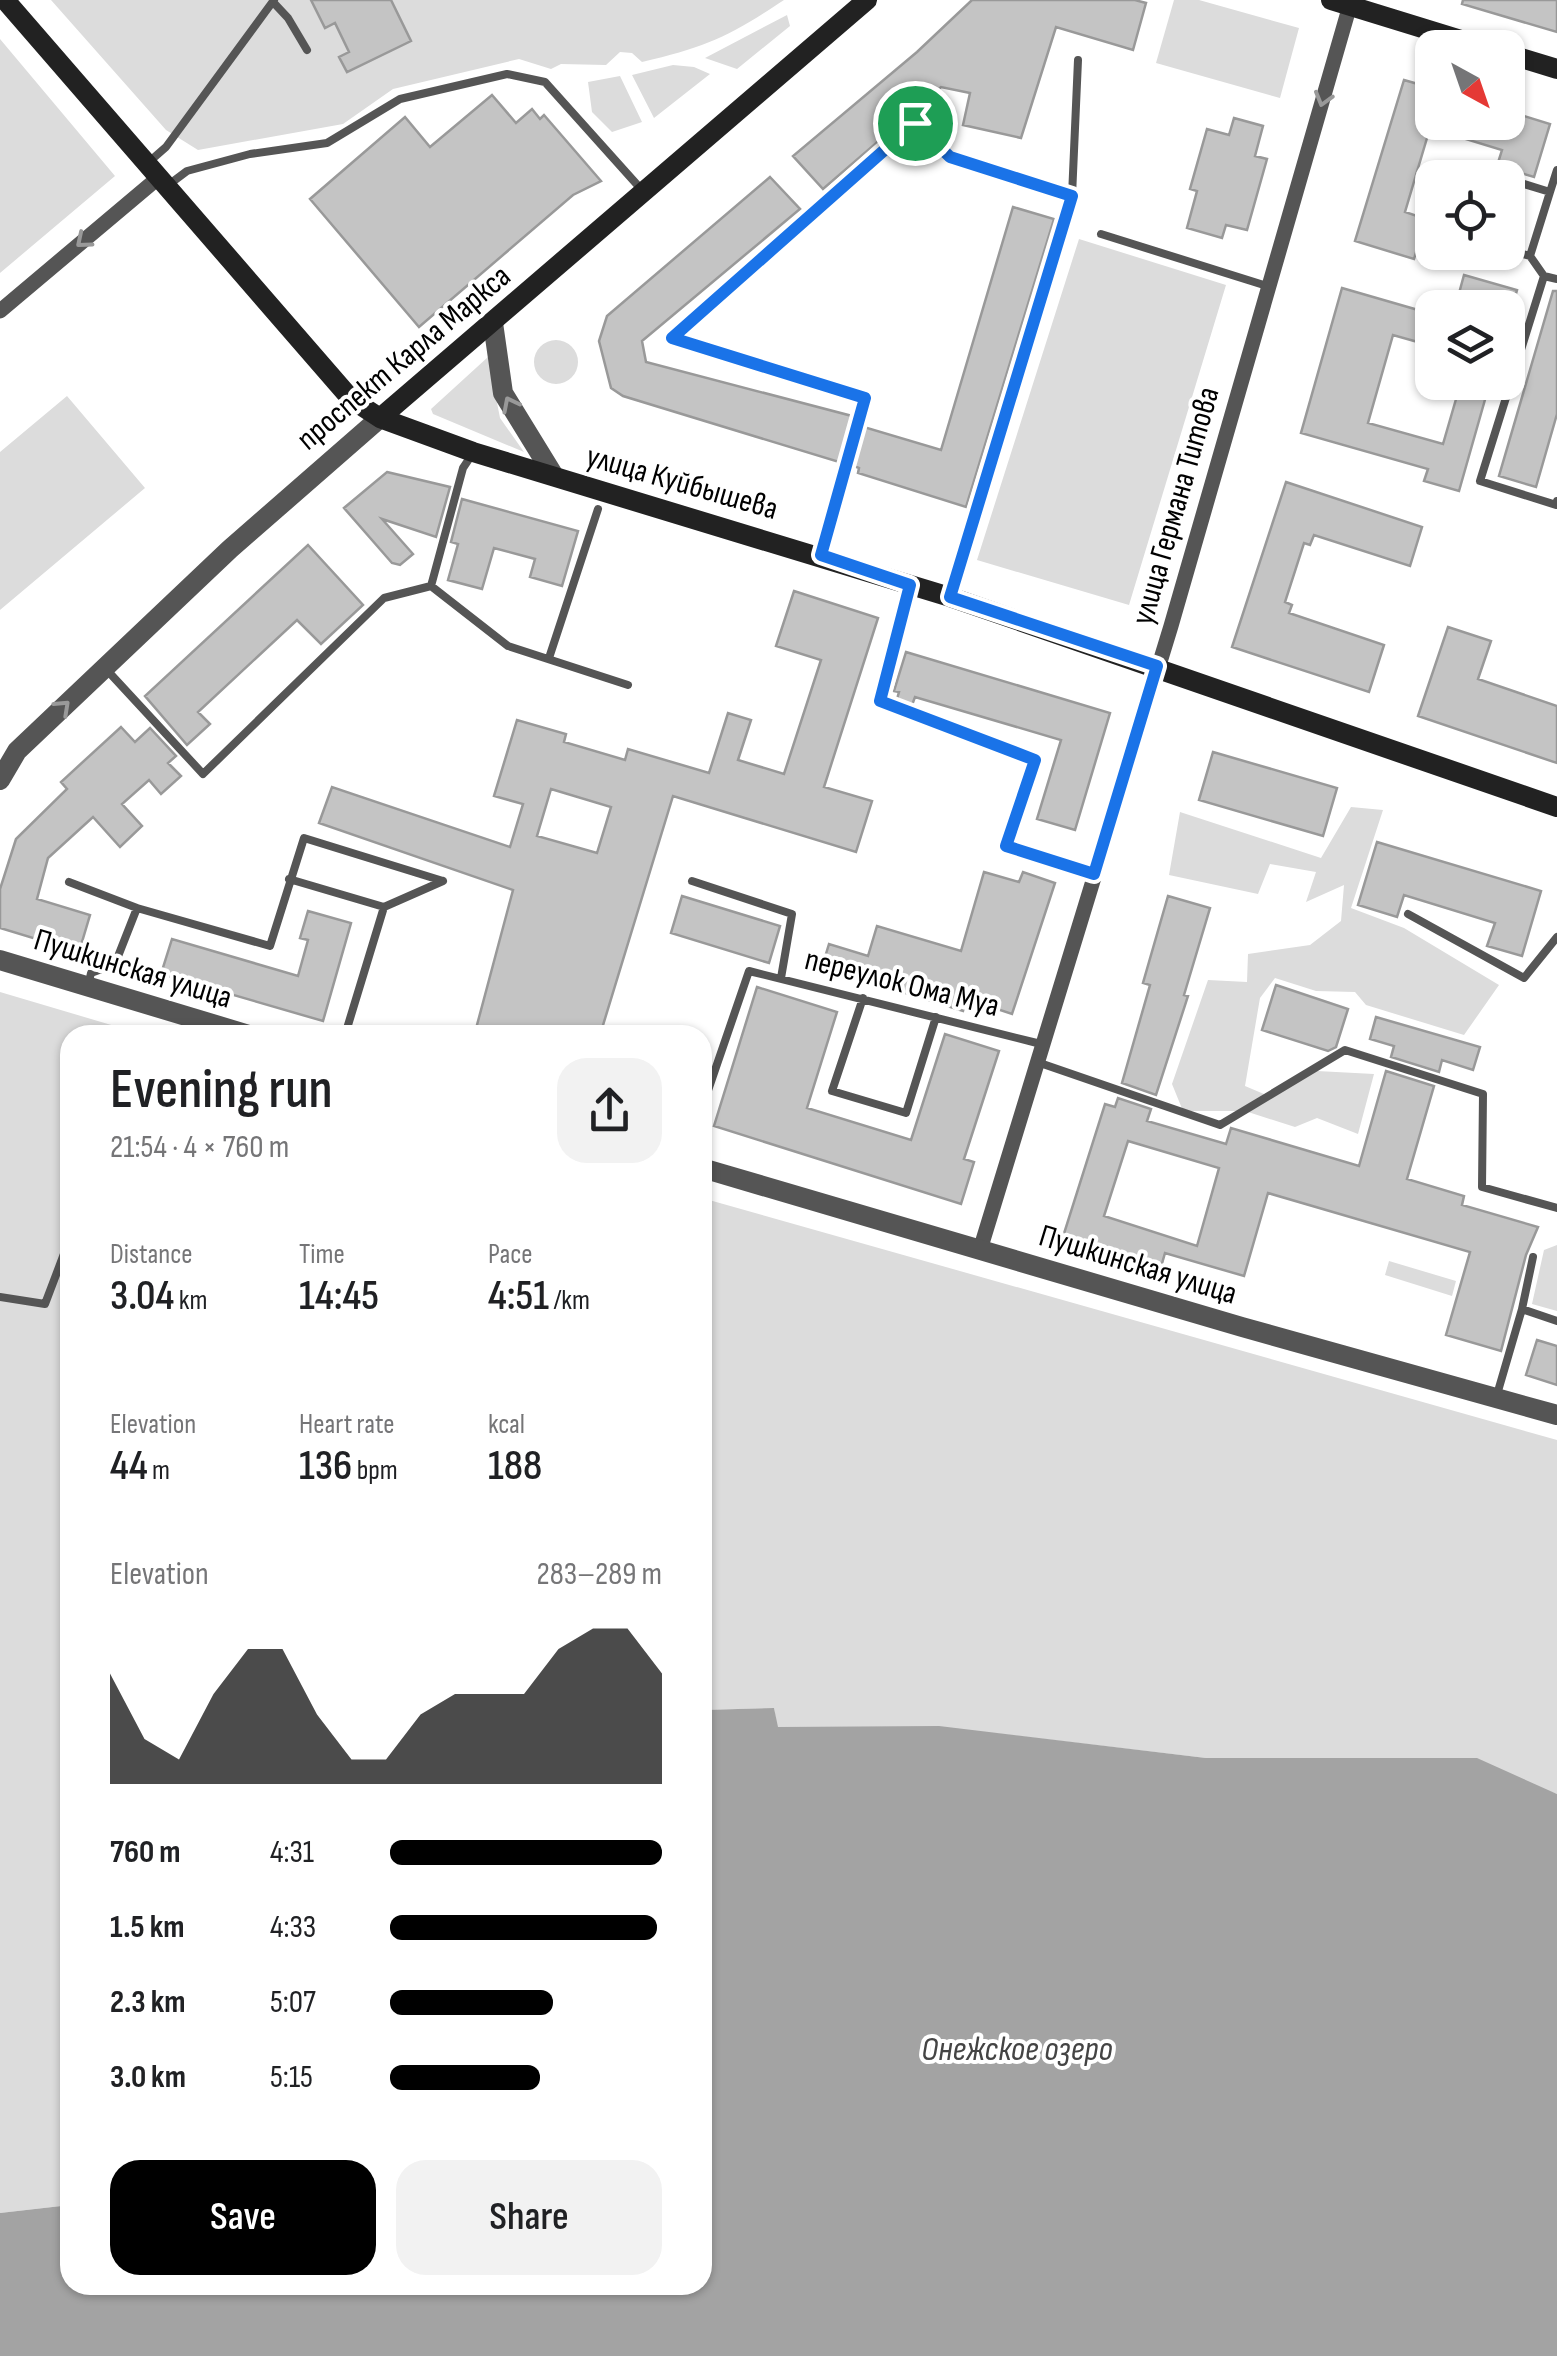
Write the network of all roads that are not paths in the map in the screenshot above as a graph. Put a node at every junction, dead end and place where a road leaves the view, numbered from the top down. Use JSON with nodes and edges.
{"nodes":[{"id":1,"x":5,"y":0,"type":"edge"},
{"id":2,"x":867,"y":0,"type":"edge"},
{"id":3,"x":273,"y":1,"type":"edge"},
{"id":4,"x":1340,"y":3,"type":"edge"},
{"id":5,"x":1428,"y":30,"type":"edge"},
{"id":6,"x":306,"y":50,"type":"dead end"},
{"id":7,"x":1525,"y":59,"type":"edge"},
{"id":8,"x":1078,"y":60,"type":"dead end"},
{"id":9,"x":1557,"y":69,"type":"edge"},
{"id":10,"x":1557,"y":170,"type":"edge"},
{"id":11,"x":157,"y":176,"type":"junction"},
{"id":12,"x":1525,"y":184,"type":"edge"},
{"id":13,"x":644,"y":192,"type":"junction"},
{"id":14,"x":1550,"y":192,"type":"junction"},
{"id":15,"x":1072,"y":196,"type":"junction"},
{"id":16,"x":1545,"y":210,"type":"junction"},
{"id":17,"x":1557,"y":214,"type":"edge"},
{"id":18,"x":1101,"y":234,"type":"dead end"},
{"id":19,"x":1525,"y":255,"type":"edge"},
{"id":20,"x":1530,"y":256,"type":"junction"},
{"id":21,"x":1544,"y":276,"type":"junction"},
{"id":22,"x":1557,"y":279,"type":"edge"},
{"id":23,"x":1268,"y":286,"type":"junction"},
{"id":24,"x":0,"y":310,"type":"edge"},
{"id":25,"x":493,"y":323,"type":"junction"},
{"id":26,"x":380,"y":418,"type":"junction"},
{"id":27,"x":474,"y":452,"type":"junction"},
{"id":28,"x":554,"y":476,"type":"junction"},
{"id":29,"x":1557,"y":500,"type":"edge"},
{"id":30,"x":598,"y":509,"type":"dead end"},
{"id":31,"x":821,"y":555,"type":"junction"},
{"id":32,"x":910,"y":585,"type":"junction"},
{"id":33,"x":431,"y":586,"type":"junction"},
{"id":34,"x":950,"y":597,"type":"junction"},
{"id":35,"x":549,"y":658,"type":"junction"},
{"id":36,"x":1157,"y":666,"type":"junction"},
{"id":37,"x":105,"y":668,"type":"junction"},
{"id":38,"x":628,"y":684,"type":"dead end"},
{"id":39,"x":0,"y":780,"type":"edge"},
{"id":40,"x":1557,"y":807,"type":"edge"},
{"id":41,"x":1094,"y":874,"type":"junction"},
{"id":42,"x":288,"y":879,"type":"junction"},
{"id":43,"x":692,"y":881,"type":"dead end"},
{"id":44,"x":69,"y":882,"type":"dead end"},
{"id":45,"x":384,"y":907,"type":"junction"},
{"id":46,"x":138,"y":908,"type":"junction"},
{"id":47,"x":1408,"y":914,"type":"dead end"},
{"id":48,"x":1557,"y":936,"type":"edge"},
{"id":49,"x":0,"y":960,"type":"edge"},
{"id":50,"x":781,"y":978,"type":"junction"},
{"id":51,"x":88,"y":986,"type":"junction"},
{"id":52,"x":863,"y":998,"type":"junction"},
{"id":53,"x":936,"y":1017,"type":"junction"},
{"id":54,"x":215,"y":1025,"type":"edge"},
{"id":55,"x":348,"y":1025,"type":"edge"},
{"id":56,"x":1042,"y":1045,"type":"junction"},
{"id":57,"x":1038,"y":1062,"type":"junction"},
{"id":58,"x":712,"y":1079,"type":"edge"},
{"id":59,"x":712,"y":1171,"type":"edge"},
{"id":60,"x":1557,"y":1208,"type":"edge"},
{"id":61,"x":980,"y":1250,"type":"junction"},
{"id":62,"x":1533,"y":1256,"type":"dead end"},
{"id":63,"x":60,"y":1264,"type":"edge"},
{"id":64,"x":0,"y":1298,"type":"edge"},
{"id":65,"x":1522,"y":1310,"type":"junction"},
{"id":66,"x":1557,"y":1321,"type":"edge"},
{"id":67,"x":1496,"y":1398,"type":"junction"},
{"id":68,"x":1557,"y":1415,"type":"edge"}],
"edges":[{"from":1,"to":11,"type":"main road","name":"улица Куйбышева"},
{"from":2,"to":13,"type":"main road","name":"проспект Карла Маркса"},
{"from":3,"to":6,"type":"lane"},
{"from":3,"to":11,"type":"lane"},
{"from":4,"to":5,"type":"main road"},
{"from":4,"to":23,"type":"street","name":"улица Германа Титова","one_way":true},
{"from":7,"to":9,"type":"main road"},
{"from":8,"to":15,"type":"lane"},
{"from":10,"to":14,"type":"lane"},
{"from":11,"to":13,"type":"lane"},
{"from":11,"to":24,"type":"street","one_way":true},
{"from":11,"to":26,"type":"main road","name":"улица Куйбышева"},
{"from":12,"to":14,"type":"lane"},
{"from":13,"to":25,"type":"main road","name":"проспект Карла Маркса"},
{"from":14,"to":16,"type":"lane"},
{"from":15,"to":31,"type":"lane"},
{"from":15,"to":34,"type":"lane"},
{"from":16,"to":17,"type":"lane"},
{"from":16,"to":20,"type":"lane"},
{"from":18,"to":23,"type":"lane"},
{"from":19,"to":20,"type":"lane"},
{"from":20,"to":21,"type":"lane"},
{"from":21,"to":22,"type":"lane"},
{"from":21,"to":29,"type":"lane"},
{"from":23,"to":36,"type":"street","name":"улица Германа Титова"},
{"from":25,"to":26,"type":"main road","name":"проспект Карла Маркса"},
{"from":28,"to":25,"type":"street","one_way":true},
{"from":26,"to":27,"type":"main road","name":"улица Куйбышева"},
{"from":26,"to":37,"type":"street","name":"проспект Карла Маркса"},
{"from":27,"to":28,"type":"main road","name":"улица Куйбышева"},
{"from":27,"to":33,"type":"lane"},
{"from":28,"to":31,"type":"main road","name":"улица Куйбышева"},
{"from":30,"to":35,"type":"lane"},
{"from":31,"to":32,"type":"main road","name":"улица Куйбышева"},
{"from":32,"to":34,"type":"main road","name":"улица Куйбышева"},
{"from":32,"to":41,"type":"lane"},
{"from":33,"to":35,"type":"lane"},
{"from":33,"to":37,"type":"lane"},
{"from":34,"to":36,"type":"main road","name":"улица Куйбышева"},
{"from":35,"to":38,"type":"lane"},
{"from":36,"to":40,"type":"main road","name":"улица Куйбышева"},
{"from":36,"to":41,"type":"street","name":"улица Германа Титова"},
{"from":39,"to":37,"type":"street","name":"проспект Карла Маркса","one_way":true},
{"from":41,"to":56,"type":"street","name":"улица Германа Титова"},
{"from":42,"to":45,"type":"lane"},
{"from":42,"to":45,"type":"lane"},
{"from":42,"to":46,"type":"lane"},
{"from":43,"to":50,"type":"lane"},
{"from":44,"to":46,"type":"lane"},
{"from":45,"to":55,"type":"lane"},
{"from":46,"to":51,"type":"lane"},
{"from":47,"to":48,"type":"lane"},
{"from":49,"to":51,"type":"street","name":"Пушкинская улица"},
{"from":50,"to":52,"type":"lane","name":"переулок Ома Муа"},
{"from":50,"to":58,"type":"lane","name":"переулок Ома Муа"},
{"from":51,"to":54,"type":"street","name":"Пушкинская улица"},
{"from":52,"to":53,"type":"lane","name":"переулок Ома Муа"},
{"from":52,"to":53,"type":"lane"},
{"from":53,"to":56,"type":"lane","name":"переулок Ома Муа"},
{"from":56,"to":57,"type":"street","name":"улица Германа Титова"},
{"from":57,"to":60,"type":"lane"},
{"from":57,"to":61,"type":"street","name":"улица Германа Титова"},
{"from":59,"to":61,"type":"street","name":"Пушкинская улица"},
{"from":61,"to":67,"type":"street","name":"Пушкинская улица"},
{"from":62,"to":65,"type":"lane"},
{"from":63,"to":64,"type":"lane"},
{"from":65,"to":66,"type":"lane"},
{"from":65,"to":67,"type":"lane"},
{"from":67,"to":68,"type":"street","name":"Пушкинская улица"}]}
